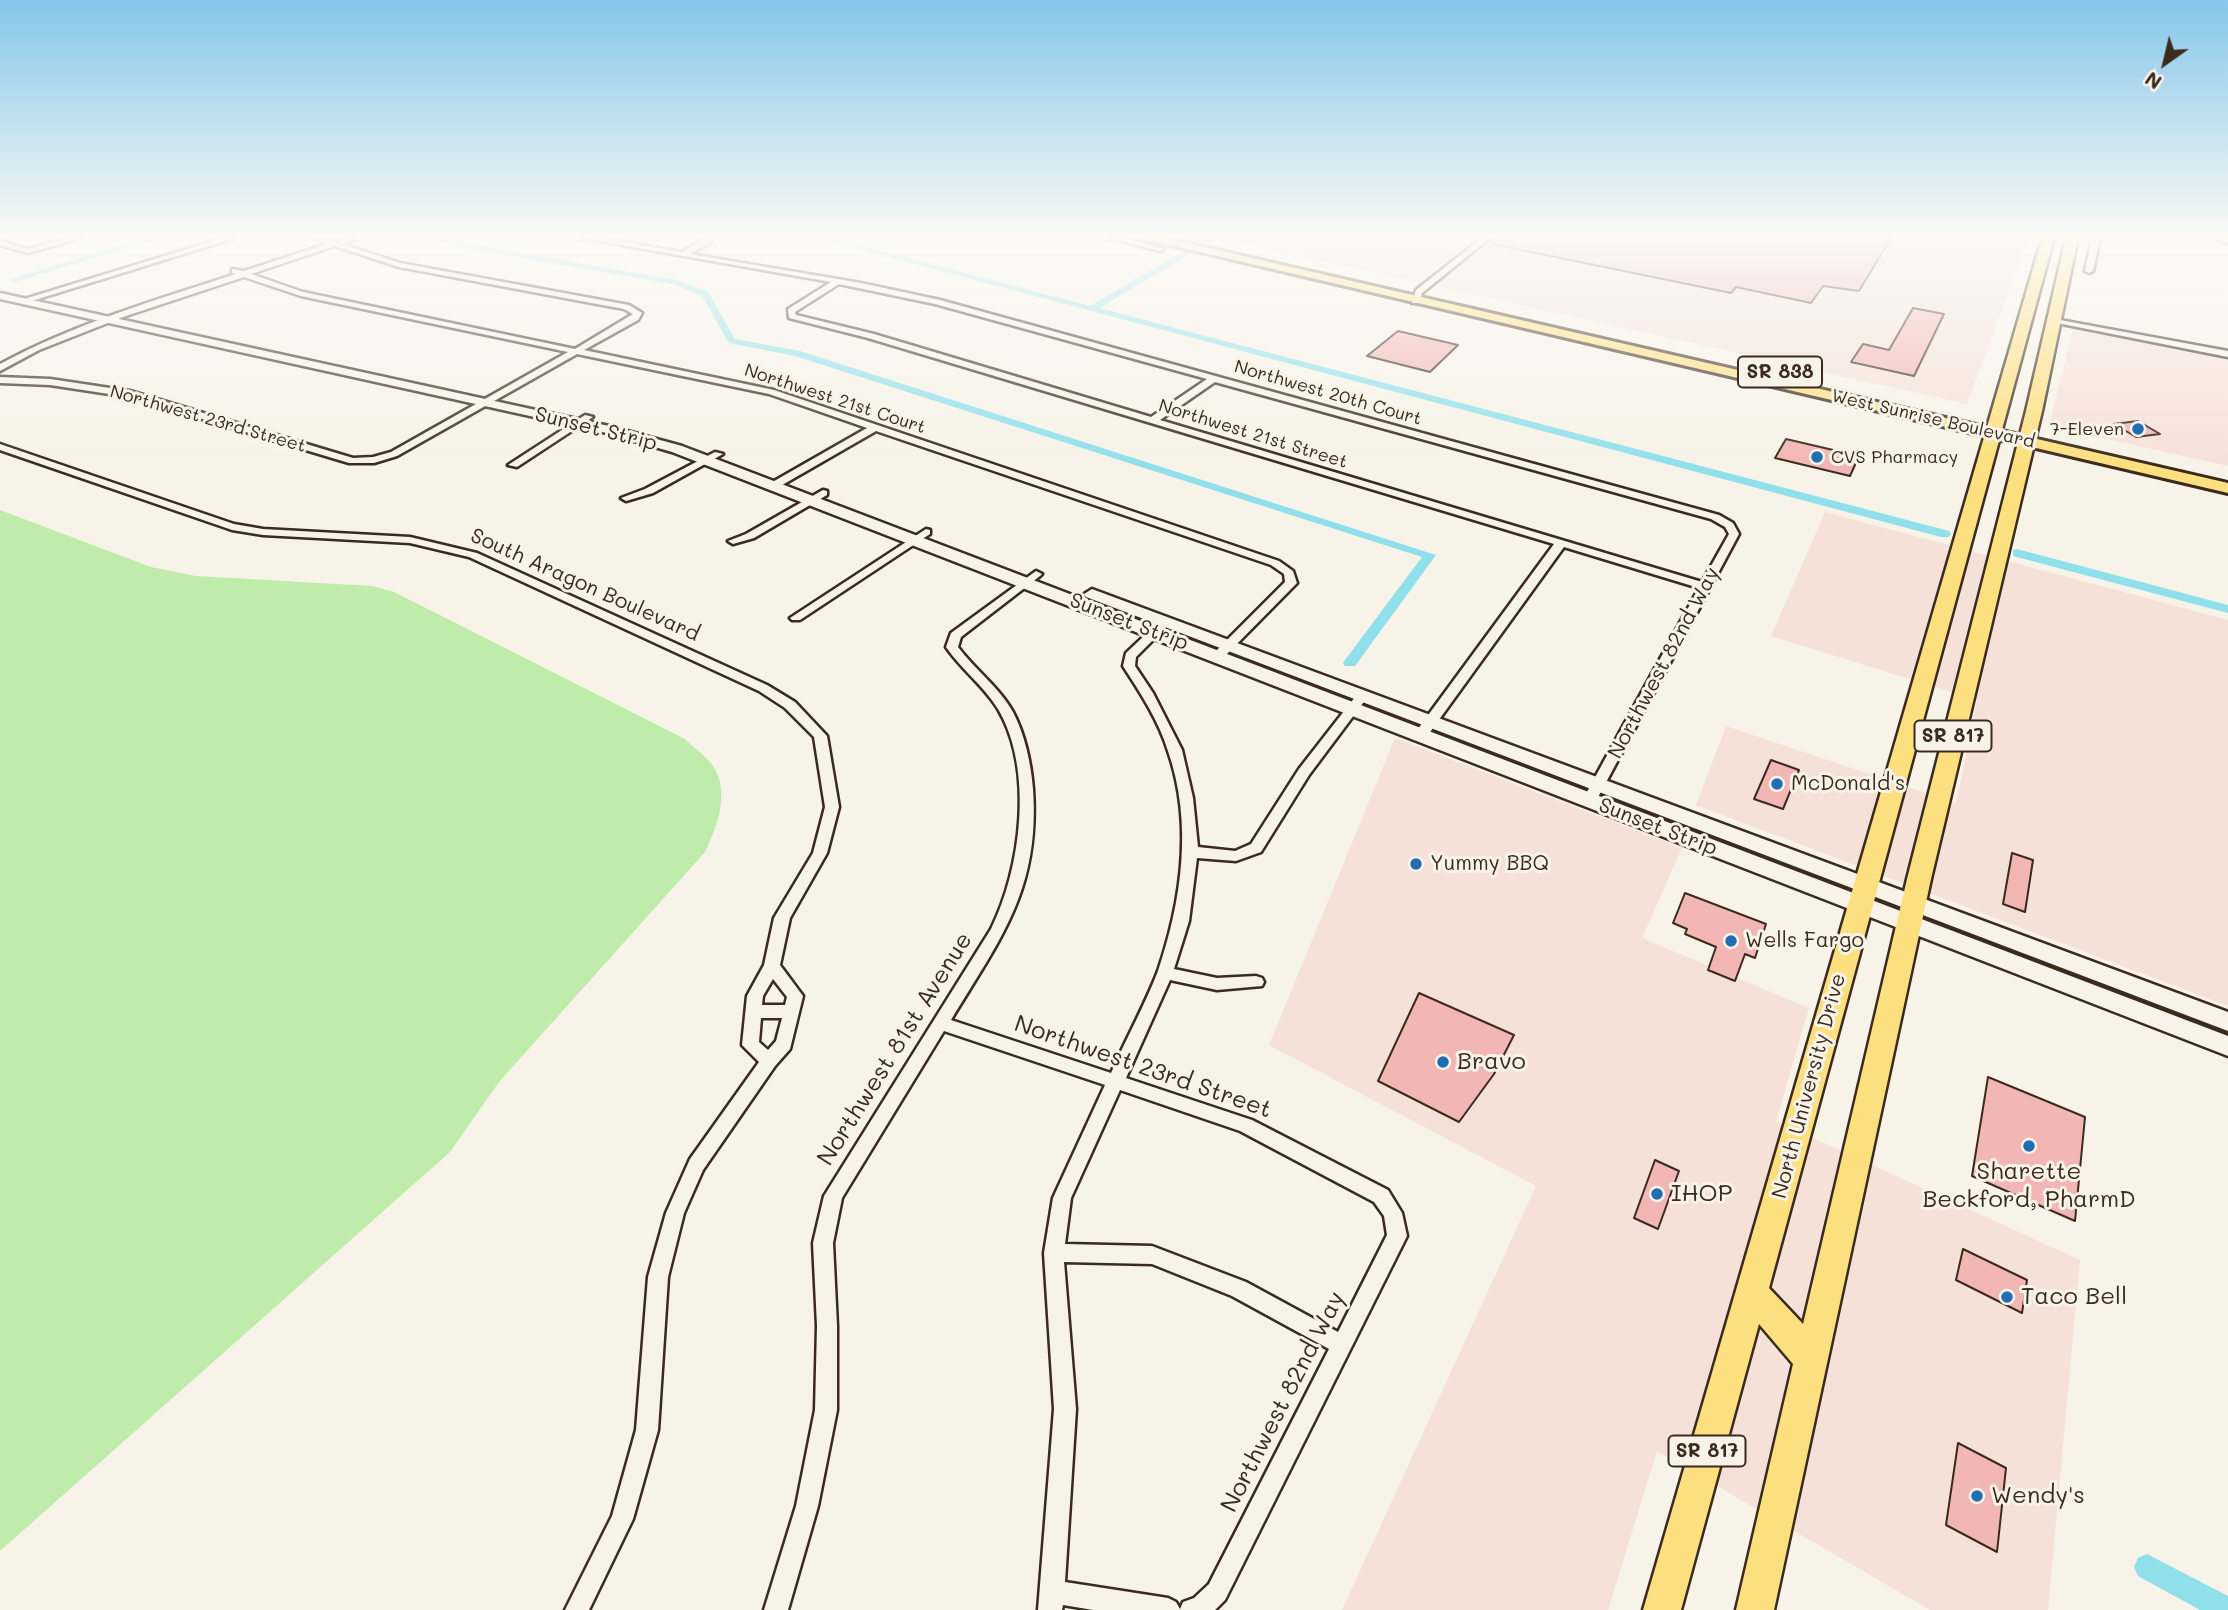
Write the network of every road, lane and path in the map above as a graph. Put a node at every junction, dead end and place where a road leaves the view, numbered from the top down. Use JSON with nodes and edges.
{"nodes":[{"id":1,"x":91,"y":313,"type":"edge"},
{"id":2,"x":99,"y":313,"type":"edge"},
{"id":3,"x":120,"y":313,"type":"edge"},
{"id":4,"x":394,"y":313,"type":"edge"},
{"id":5,"x":638,"y":313,"type":"edge"},
{"id":6,"x":791,"y":313,"type":"edge"},
{"id":7,"x":978,"y":313,"type":"edge"},
{"id":8,"x":1493,"y":313,"type":"edge"},
{"id":9,"x":2028,"y":313,"type":"edge"},
{"id":10,"x":2030,"y":313,"type":"edge"},
{"id":11,"x":2054,"y":313,"type":"edge"},
{"id":12,"x":113,"y":317,"type":"junction"},
{"id":13,"x":2051,"y":326,"type":"junction"},
{"id":14,"x":577,"y":351,"type":"junction"},
{"id":15,"x":2228,"y":354,"type":"edge"},
{"id":16,"x":0,"y":368,"type":"edge"},
{"id":17,"x":1215,"y":378,"type":"junction"},
{"id":18,"x":0,"y":380,"type":"edge"},
{"id":19,"x":490,"y":399,"type":"junction"},
{"id":20,"x":583,"y":420,"type":"junction"},
{"id":21,"x":1153,"y":420,"type":"junction"},
{"id":22,"x":1996,"y":427,"type":"junction"},
{"id":23,"x":874,"y":428,"type":"junction"},
{"id":24,"x":2027,"y":435,"type":"junction"},
{"id":25,"x":0,"y":447,"type":"edge"},
{"id":26,"x":712,"y":457,"type":"junction"},
{"id":27,"x":513,"y":465,"type":"dead end"},
{"id":28,"x":2228,"y":474,"type":"edge"},
{"id":29,"x":779,"y":482,"type":"junction"},
{"id":30,"x":2228,"y":488,"type":"edge"},
{"id":31,"x":816,"y":497,"type":"junction"},
{"id":32,"x":626,"y":498,"type":"dead end"},
{"id":33,"x":1729,"y":525,"type":"joint"},
{"id":34,"x":920,"y":536,"type":"junction"},
{"id":35,"x":733,"y":541,"type":"dead end"},
{"id":36,"x":1562,"y":543,"type":"junction"},
{"id":37,"x":1031,"y":578,"type":"junction"},
{"id":38,"x":1705,"y":586,"type":"junction"},
{"id":39,"x":796,"y":618,"type":"dead end"},
{"id":40,"x":1166,"y":621,"type":"junction"},
{"id":41,"x":1154,"y":632,"type":"junction"},
{"id":42,"x":1224,"y":651,"type":"junction"},
{"id":43,"x":1358,"y":702,"type":"junction"},
{"id":44,"x":1426,"y":728,"type":"junction"},
{"id":45,"x":1594,"y":792,"type":"junction"},
{"id":46,"x":1191,"y":852,"type":"junction"},
{"id":47,"x":1862,"y":895,"type":"junction"},
{"id":48,"x":1911,"y":914,"type":"junction"},
{"id":49,"x":772,"y":967,"type":"junction"},
{"id":50,"x":1165,"y":973,"type":"junction"},
{"id":51,"x":1256,"y":982,"type":"dead end"},
{"id":52,"x":794,"y":1004,"type":"junction"},
{"id":53,"x":752,"y":1011,"type":"junction"},
{"id":54,"x":2228,"y":1022,"type":"edge"},
{"id":55,"x":940,"y":1023,"type":"junction"},
{"id":56,"x":2228,"y":1046,"type":"edge"},
{"id":57,"x":769,"y":1060,"type":"junction"},
{"id":58,"x":1115,"y":1080,"type":"junction"},
{"id":59,"x":1394,"y":1213,"type":"joint"},
{"id":60,"x":1055,"y":1253,"type":"junction"},
{"id":61,"x":1752,"y":1293,"type":"junction"},
{"id":62,"x":1340,"y":1345,"type":"junction"},
{"id":63,"x":1811,"y":1362,"type":"junction"},
{"id":64,"x":1052,"y":1601,"type":"edge"},
{"id":65,"x":1196,"y":1609,"type":"edge"},
{"id":66,"x":577,"y":1610,"type":"edge"},
{"id":67,"x":776,"y":1610,"type":"edge"},
{"id":68,"x":1167,"y":1610,"type":"edge"},
{"id":69,"x":1662,"y":1610,"type":"edge"},
{"id":70,"x":1755,"y":1610,"type":"edge"}],
"edges":[{"from":1,"to":12,"type":"street","name":"Sunset Strip"},
{"from":2,"to":12,"type":"street","name":"Sunset Strip"},
{"from":3,"to":12,"type":"street"},
{"from":4,"to":14,"type":"street","name":"Northwest 21st Court"},
{"from":5,"to":14,"type":"street"},
{"from":6,"to":21,"type":"street","name":"Northwest 21st Street"},
{"from":7,"to":17,"type":"street","name":"Northwest 20th Court"},
{"from":8,"to":22,"type":"highway","name":"West Sunrise Boulevard","number":"SR 838"},
{"from":9,"to":22,"type":"main road","name":"North University Drive","number":"SR 817"},
{"from":10,"to":13,"type":"main road"},
{"from":11,"to":13,"type":"main road","number":"SR 817"},
{"from":12,"to":16,"type":"street"},
{"from":12,"to":19,"type":"street","name":"Sunset Strip"},
{"from":13,"to":15,"type":"street"},
{"from":13,"to":24,"type":"main road","number":"SR 817"},
{"from":14,"to":19,"type":"street"},
{"from":14,"to":23,"type":"street","name":"Northwest 21st Court"},
{"from":17,"to":21,"type":"street"},
{"from":17,"to":33,"type":"street","name":"Northwest 20th Court"},
{"from":18,"to":19,"type":"street","name":"Northwest 23rd Street"},
{"from":19,"to":20,"type":"street","name":"Sunset Strip"},
{"from":20,"to":26,"type":"street","name":"Sunset Strip"},
{"from":20,"to":27,"type":"street"},
{"from":21,"to":36,"type":"street","name":"Northwest 21st Street"},
{"from":22,"to":24,"type":"highway","name":"West Sunrise Boulevard","number":"SR 838"},
{"from":22,"to":47,"type":"main road","name":"North University Drive","number":"SR 817"},
{"from":23,"to":29,"type":"street"},
{"from":23,"to":42,"type":"street","name":"Northwest 21st Court"},
{"from":24,"to":28,"type":"highway","name":"West Sunrise Boulevard"},
{"from":24,"to":30,"type":"highway","name":"West Sunrise Boulevard"},
{"from":24,"to":48,"type":"main road","number":"SR 817"},
{"from":25,"to":49,"type":"street","name":"South Aragon Boulevard"},
{"from":26,"to":29,"type":"street","name":"Sunset Strip"},
{"from":26,"to":32,"type":"street"},
{"from":29,"to":31,"type":"street","name":"Sunset Strip"},
{"from":31,"to":34,"type":"street","name":"Sunset Strip"},
{"from":31,"to":35,"type":"street"},
{"from":33,"to":38,"type":"street","name":"Northwest 82nd Way"},
{"from":34,"to":37,"type":"street","name":"Sunset Strip"},
{"from":34,"to":39,"type":"street"},
{"from":36,"to":38,"type":"street","name":"Northwest 21st Street"},
{"from":36,"to":44,"type":"street"},
{"from":37,"to":40,"type":"street","name":"Sunset Strip"},
{"from":37,"to":41,"type":"street","name":"Sunset Strip"},
{"from":37,"to":55,"type":"street","name":"Northwest 81st Avenue"},
{"from":38,"to":45,"type":"street","name":"Northwest 82nd Way"},
{"from":40,"to":41,"type":"street"},
{"from":40,"to":42,"type":"street","name":"Sunset Strip"},
{"from":41,"to":42,"type":"street","name":"Sunset Strip"},
{"from":41,"to":46,"type":"street"},
{"from":42,"to":43,"type":"street","name":"Sunset Strip"},
{"from":43,"to":44,"type":"street","name":"Sunset Strip"},
{"from":43,"to":46,"type":"street"},
{"from":44,"to":45,"type":"street","name":"Sunset Strip"},
{"from":45,"to":47,"type":"street","name":"Sunset Strip"},
{"from":46,"to":50,"type":"street"},
{"from":47,"to":48,"type":"street","name":"Sunset Strip"},
{"from":47,"to":61,"type":"main road","name":"North University Drive","number":"SR 817"},
{"from":48,"to":54,"type":"street","name":"Sunset Strip"},
{"from":48,"to":56,"type":"street","name":"Sunset Strip"},
{"from":48,"to":63,"type":"main road","number":"SR 817"},
{"from":49,"to":52,"type":"street"},
{"from":49,"to":53,"type":"street","name":"South Aragon Boulevard"},
{"from":50,"to":51,"type":"street"},
{"from":50,"to":58,"type":"street"},
{"from":52,"to":53,"type":"street"},
{"from":52,"to":57,"type":"street"},
{"from":53,"to":57,"type":"street","name":"South Aragon Boulevard"},
{"from":55,"to":58,"type":"street","name":"Northwest 23rd Street"},
{"from":55,"to":67,"type":"street","name":"Northwest 81st Avenue"},
{"from":57,"to":66,"type":"street"},
{"from":58,"to":59,"type":"street","name":"Northwest 23rd Street"},
{"from":58,"to":60,"type":"street"},
{"from":59,"to":62,"type":"street","name":"Northwest 82nd Way"},
{"from":60,"to":62,"type":"street"},
{"from":60,"to":64,"type":"street"},
{"from":61,"to":63,"type":"main road"},
{"from":61,"to":69,"type":"main road","name":"North University Drive","number":"SR 817"},
{"from":62,"to":65,"type":"street","name":"Northwest 82nd Way"},
{"from":63,"to":70,"type":"main road","number":"SR 817"},
{"from":64,"to":68,"type":"street"}]}
